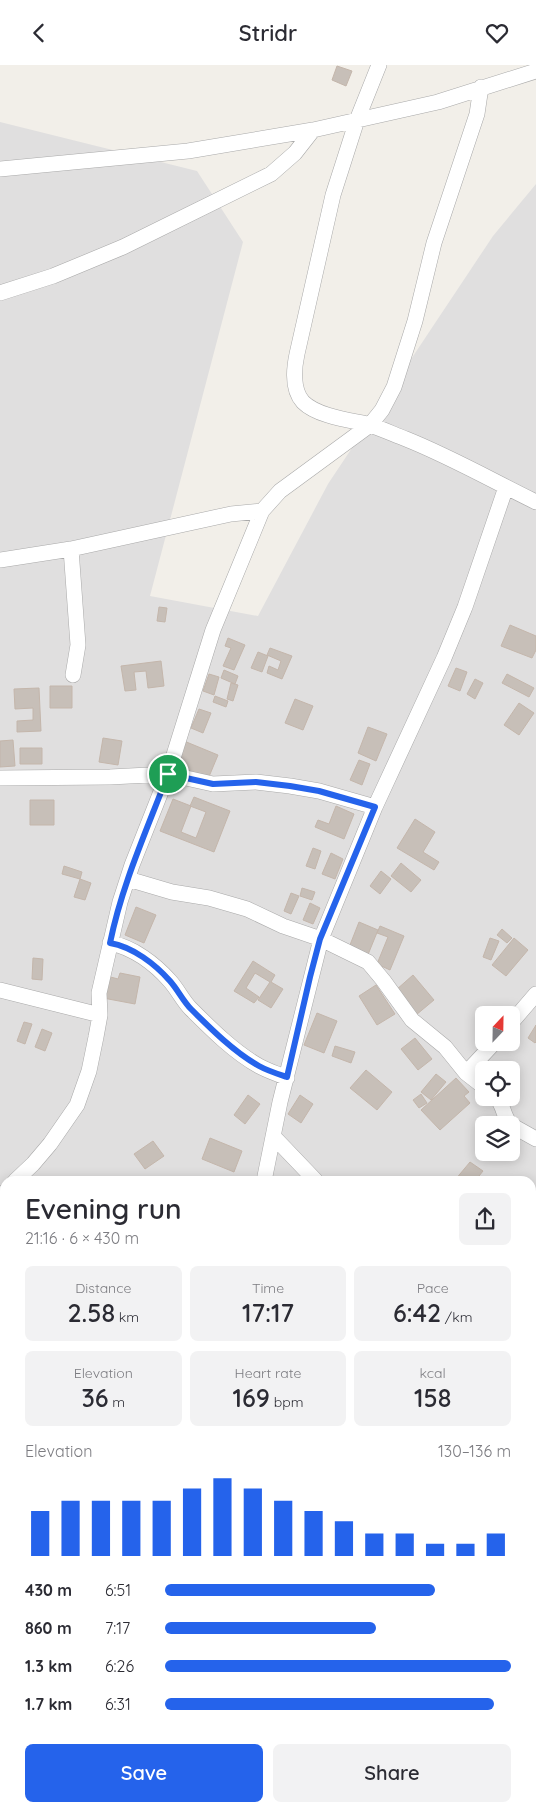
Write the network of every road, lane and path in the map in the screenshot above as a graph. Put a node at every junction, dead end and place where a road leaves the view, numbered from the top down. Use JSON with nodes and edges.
{"nodes":[{"id":1,"x":379,"y":65,"type":"edge"},
{"id":2,"x":536,"y":71,"type":"edge"},
{"id":3,"x":481,"y":87,"type":"junction"},
{"id":4,"x":357,"y":120,"type":"junction"},
{"id":5,"x":313,"y":130,"type":"junction"},
{"id":6,"x":0,"y":169,"type":"edge"},
{"id":7,"x":0,"y":293,"type":"edge"},
{"id":8,"x":370,"y":425,"type":"junction"},
{"id":9,"x":506,"y":487,"type":"junction"},
{"id":10,"x":536,"y":502,"type":"edge"},
{"id":11,"x":262,"y":511,"type":"junction"},
{"id":12,"x":72,"y":549,"type":"junction"},
{"id":13,"x":0,"y":560,"type":"edge"},
{"id":14,"x":73,"y":675,"type":"dead end"},
{"id":15,"x":168,"y":774,"type":"junction"},
{"id":16,"x":0,"y":778,"type":"edge"},
{"id":17,"x":375,"y":807,"type":"junction"},
{"id":18,"x":128,"y":879,"type":"junction"},
{"id":19,"x":320,"y":939,"type":"junction"},
{"id":20,"x":110,"y":943,"type":"junction"},
{"id":21,"x":0,"y":990,"type":"edge"},
{"id":22,"x":536,"y":994,"type":"edge"},
{"id":23,"x":520,"y":1013,"type":"edge"},
{"id":24,"x":100,"y":1015,"type":"junction"},
{"id":25,"x":487,"y":1051,"type":"edge"},
{"id":26,"x":466,"y":1073,"type":"junction"},
{"id":27,"x":287,"y":1077,"type":"junction"},
{"id":28,"x":475,"y":1080,"type":"edge"},
{"id":29,"x":520,"y":1130,"type":"edge"},
{"id":30,"x":273,"y":1136,"type":"junction"},
{"id":31,"x":536,"y":1139,"type":"edge"},
{"id":32,"x":20,"y":1176,"type":"edge"},
{"id":33,"x":265,"y":1176,"type":"edge"},
{"id":34,"x":311,"y":1176,"type":"edge"}],
"edges":[{"from":1,"to":4,"type":"street"},
{"from":2,"to":3,"type":"street"},
{"from":3,"to":4,"type":"street"},
{"from":3,"to":8,"type":"street"},
{"from":4,"to":5,"type":"street"},
{"from":4,"to":8,"type":"street"},
{"from":5,"to":6,"type":"street"},
{"from":5,"to":7,"type":"street"},
{"from":8,"to":9,"type":"street"},
{"from":8,"to":11,"type":"street"},
{"from":9,"to":10,"type":"street"},
{"from":9,"to":17,"type":"street"},
{"from":11,"to":12,"type":"street"},
{"from":11,"to":15,"type":"street"},
{"from":12,"to":13,"type":"street"},
{"from":12,"to":14,"type":"street"},
{"from":15,"to":16,"type":"street"},
{"from":15,"to":17,"type":"street"},
{"from":15,"to":18,"type":"street"},
{"from":17,"to":19,"type":"street"},
{"from":18,"to":19,"type":"street"},
{"from":18,"to":20,"type":"street"},
{"from":19,"to":26,"type":"street"},
{"from":19,"to":27,"type":"street"},
{"from":20,"to":24,"type":"street"},
{"from":20,"to":27,"type":"street"},
{"from":21,"to":24,"type":"street"},
{"from":22,"to":23,"type":"street"},
{"from":24,"to":32,"type":"street"},
{"from":25,"to":26,"type":"street"},
{"from":26,"to":28,"type":"street"},
{"from":27,"to":30,"type":"street"},
{"from":29,"to":31,"type":"street"},
{"from":30,"to":33,"type":"street"},
{"from":30,"to":34,"type":"street"}]}
